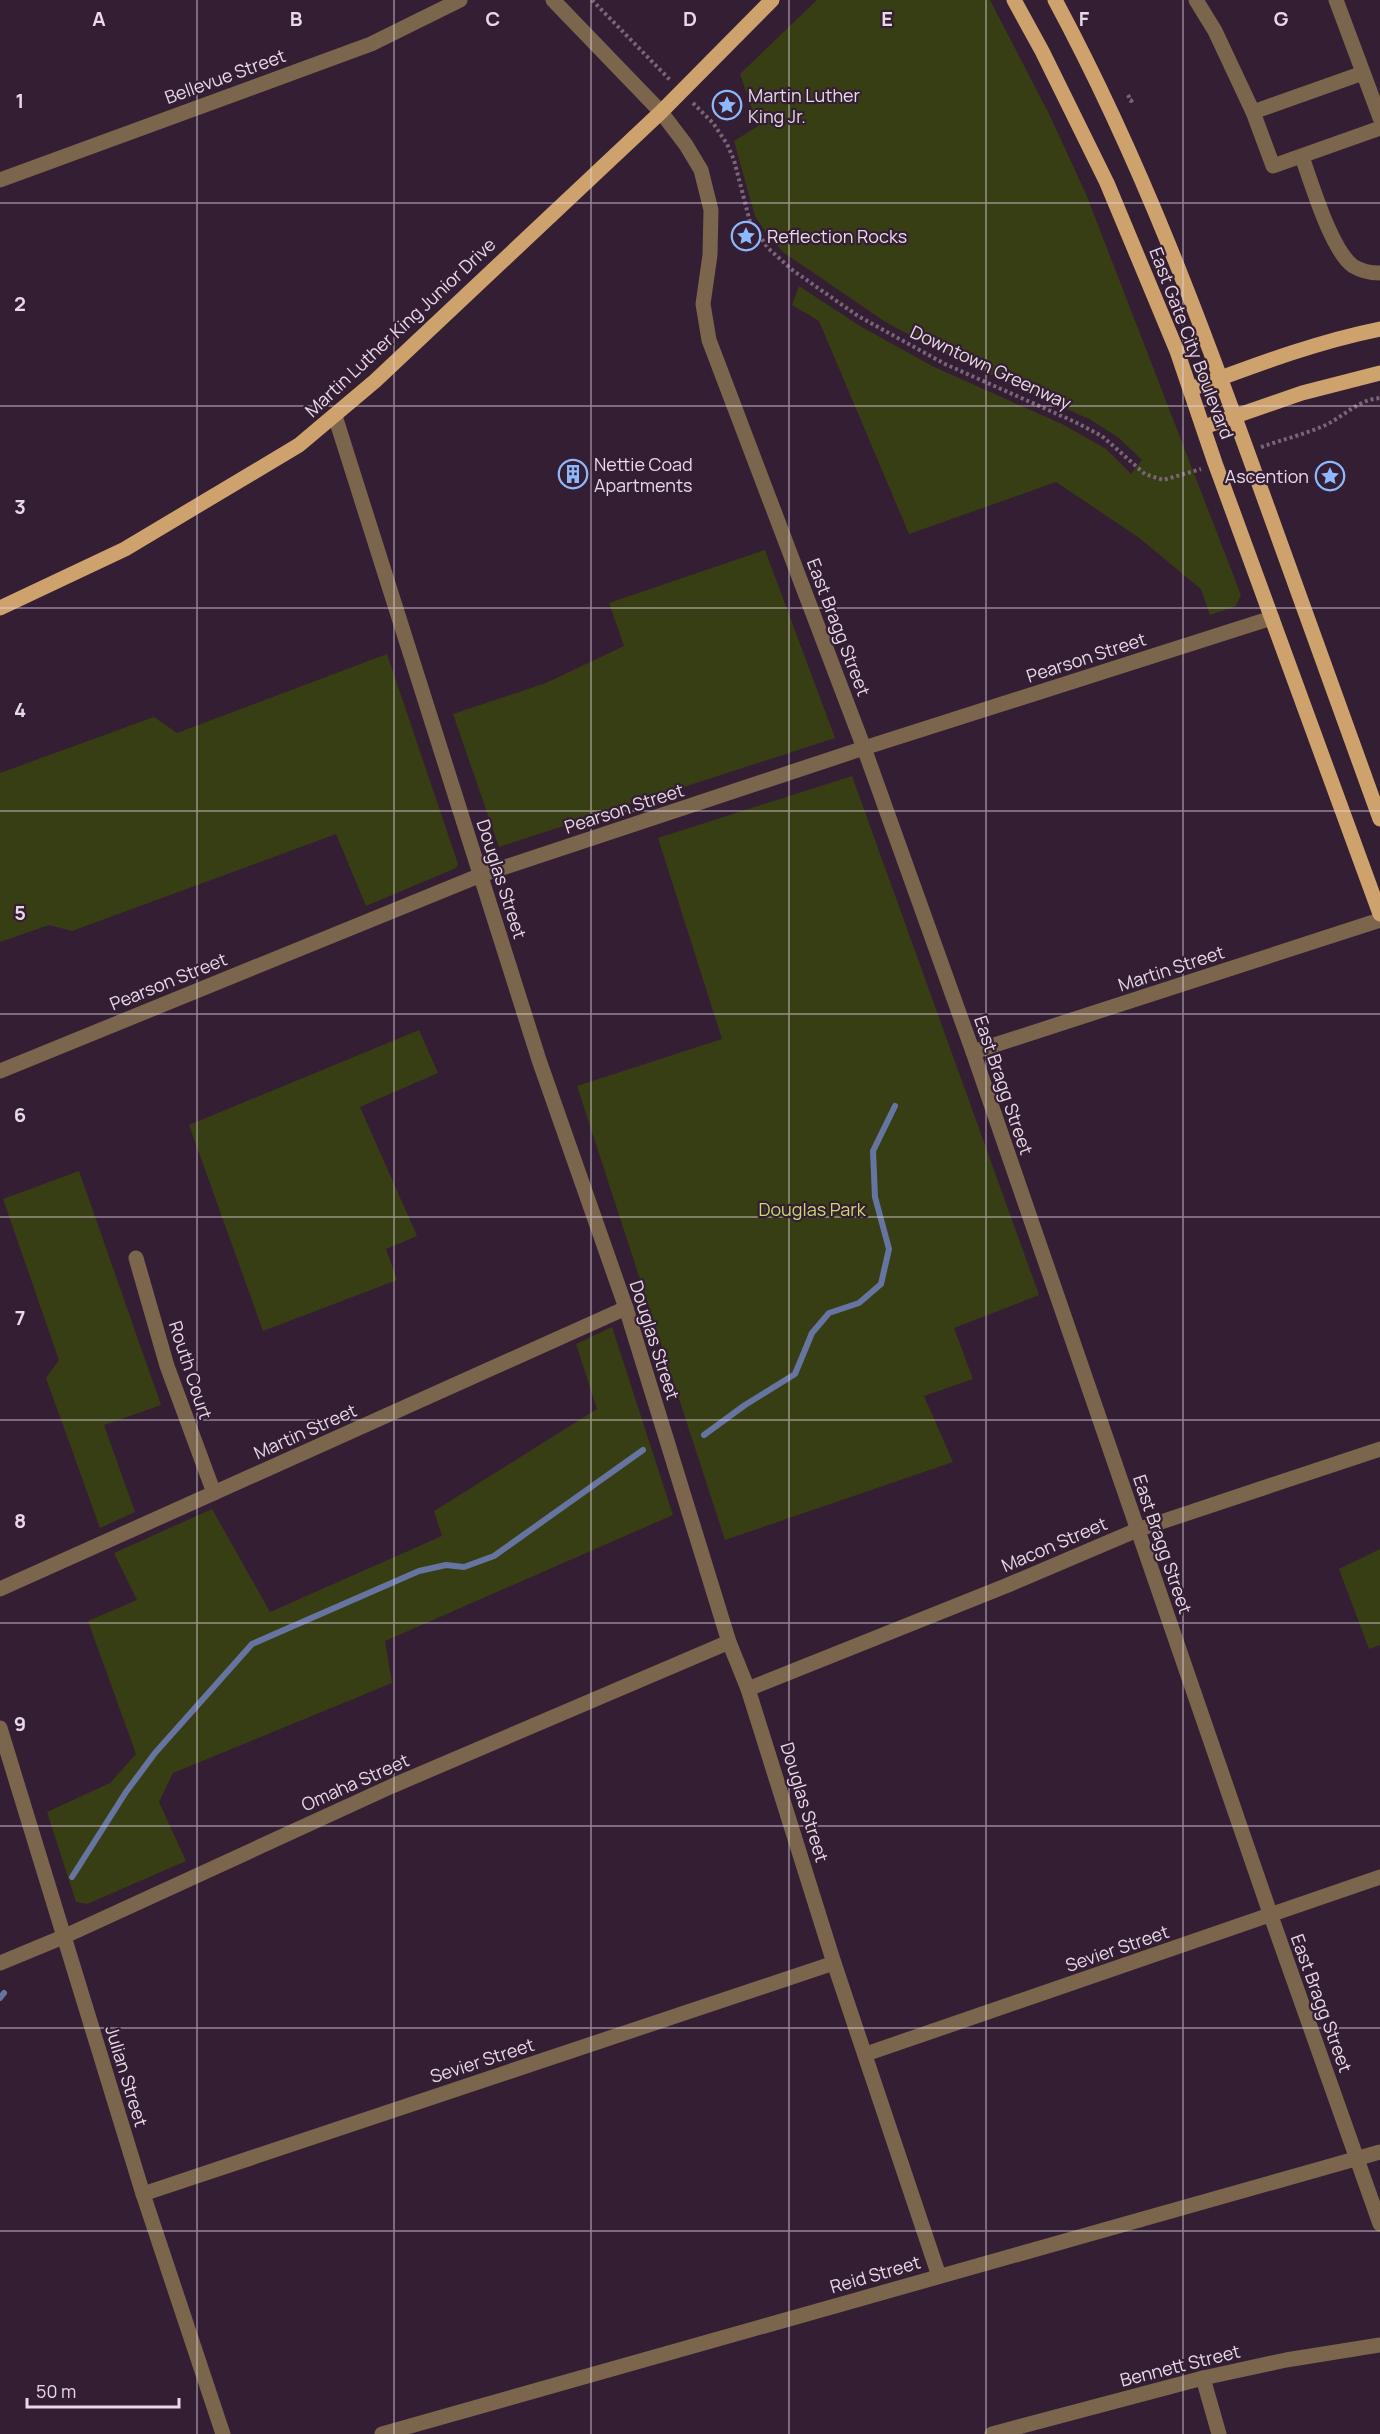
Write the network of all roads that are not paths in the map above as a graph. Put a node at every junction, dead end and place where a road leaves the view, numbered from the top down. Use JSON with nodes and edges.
{"nodes":[{"id":1,"x":460,"y":0,"type":"edge"},
{"id":2,"x":553,"y":0,"type":"edge"},
{"id":3,"x":772,"y":0,"type":"edge"},
{"id":4,"x":1014,"y":0,"type":"edge"},
{"id":5,"x":1054,"y":0,"type":"edge"},
{"id":6,"x":1196,"y":0,"type":"edge"},
{"id":7,"x":1335,"y":0,"type":"edge"},
{"id":8,"x":1363,"y":73,"type":"junction"},
{"id":9,"x":661,"y":112,"type":"junction"},
{"id":10,"x":1253,"y":112,"type":"junction"},
{"id":11,"x":1380,"y":118,"type":"edge"},
{"id":12,"x":1380,"y":128,"type":"edge"},
{"id":13,"x":1302,"y":157,"type":"junction"},
{"id":14,"x":0,"y":180,"type":"edge"},
{"id":15,"x":1380,"y":273,"type":"edge"},
{"id":16,"x":1380,"y":329,"type":"edge"},
{"id":17,"x":1380,"y":373,"type":"edge"},
{"id":18,"x":1222,"y":378,"type":"junction"},
{"id":19,"x":1191,"y":390,"type":"junction"},
{"id":20,"x":335,"y":416,"type":"junction"},
{"id":21,"x":1234,"y":416,"type":"junction"},
{"id":22,"x":1204,"y":427,"type":"junction"},
{"id":23,"x":0,"y":608,"type":"edge"},
{"id":24,"x":1272,"y":618,"type":"junction"},
{"id":25,"x":864,"y":748,"type":"junction"},
{"id":26,"x":1380,"y":819,"type":"edge"},
{"id":27,"x":481,"y":875,"type":"junction"},
{"id":28,"x":1380,"y":914,"type":"edge"},
{"id":29,"x":1380,"y":920,"type":"edge"},
{"id":30,"x":973,"y":1052,"type":"junction"},
{"id":31,"x":0,"y":1071,"type":"edge"},
{"id":32,"x":136,"y":1258,"type":"dead end"},
{"id":33,"x":626,"y":1308,"type":"junction"},
{"id":34,"x":1380,"y":1449,"type":"edge"},
{"id":35,"x":214,"y":1493,"type":"junction"},
{"id":36,"x":1137,"y":1530,"type":"junction"},
{"id":37,"x":0,"y":1589,"type":"edge"},
{"id":38,"x":729,"y":1642,"type":"junction"},
{"id":39,"x":748,"y":1689,"type":"junction"},
{"id":40,"x":0,"y":1728,"type":"edge"},
{"id":41,"x":1380,"y":1877,"type":"edge"},
{"id":42,"x":1271,"y":1916,"type":"junction"},
{"id":43,"x":63,"y":1937,"type":"junction"},
{"id":44,"x":0,"y":1963,"type":"edge"},
{"id":45,"x":834,"y":1963,"type":"junction"},
{"id":46,"x":866,"y":2054,"type":"junction"},
{"id":47,"x":1380,"y":2152,"type":"edge"},
{"id":48,"x":1358,"y":2158,"type":"junction"},
{"id":49,"x":143,"y":2194,"type":"junction"},
{"id":50,"x":1380,"y":2224,"type":"edge"},
{"id":51,"x":939,"y":2276,"type":"junction"},
{"id":52,"x":1380,"y":2345,"type":"edge"},
{"id":53,"x":1203,"y":2378,"type":"junction"},
{"id":54,"x":223,"y":2434,"type":"edge"},
{"id":55,"x":382,"y":2434,"type":"edge"},
{"id":56,"x":992,"y":2434,"type":"edge"},
{"id":57,"x":1219,"y":2434,"type":"edge"}],
"edges":[{"from":1,"to":14,"type":"street","name":"Bellevue Street"},
{"from":2,"to":9,"type":"street","name":"East Bragg Street"},
{"from":3,"to":9,"type":"main road","name":"Martin Luther King Junior Drive"},
{"from":4,"to":19,"type":"main road","name":"East Gate City Boulevard"},
{"from":5,"to":18,"type":"main road","name":"East Gate City Boulevard"},
{"from":6,"to":10,"type":"street"},
{"from":7,"to":8,"type":"street"},
{"from":8,"to":10,"type":"street"},
{"from":8,"to":11,"type":"street"},
{"from":9,"to":20,"type":"main road","name":"Martin Luther King Junior Drive"},
{"from":9,"to":25,"type":"street","name":"East Bragg Street"},
{"from":10,"to":13,"type":"street"},
{"from":12,"to":13,"type":"street"},
{"from":13,"to":15,"type":"street"},
{"from":16,"to":18,"type":"main road"},
{"from":17,"to":21,"type":"main road"},
{"from":18,"to":19,"type":"main road"},
{"from":18,"to":21,"type":"main road","name":"East Gate City Boulevard"},
{"from":19,"to":22,"type":"main road","name":"East Gate City Boulevard"},
{"from":20,"to":23,"type":"main road","name":"Martin Luther King Junior Drive"},
{"from":20,"to":27,"type":"street","name":"Douglas Street"},
{"from":21,"to":22,"type":"main road"},
{"from":21,"to":26,"type":"main road","name":"East Gate City Boulevard"},
{"from":22,"to":24,"type":"main road","name":"East Gate City Boulevard"},
{"from":24,"to":25,"type":"street","name":"Pearson Street"},
{"from":24,"to":28,"type":"main road","name":"East Gate City Boulevard"},
{"from":25,"to":27,"type":"street","name":"Pearson Street"},
{"from":25,"to":30,"type":"street","name":"East Bragg Street"},
{"from":27,"to":31,"type":"street","name":"Pearson Street"},
{"from":27,"to":33,"type":"street","name":"Douglas Street"},
{"from":29,"to":30,"type":"street","name":"Martin Street"},
{"from":30,"to":36,"type":"street","name":"East Bragg Street"},
{"from":32,"to":35,"type":"street","name":"Routh Court"},
{"from":33,"to":35,"type":"street","name":"Martin Street"},
{"from":33,"to":38,"type":"street","name":"Douglas Street"},
{"from":34,"to":36,"type":"street","name":"Macon Street"},
{"from":35,"to":37,"type":"street","name":"Martin Street"},
{"from":36,"to":39,"type":"street","name":"Macon Street"},
{"from":36,"to":42,"type":"street","name":"East Bragg Street"},
{"from":38,"to":39,"type":"street","name":"Douglas Street"},
{"from":38,"to":43,"type":"street","name":"Omaha Street"},
{"from":39,"to":45,"type":"street","name":"Douglas Street"},
{"from":40,"to":43,"type":"street","name":"Julian Street"},
{"from":41,"to":42,"type":"street","name":"Sevier Street"},
{"from":42,"to":46,"type":"street","name":"Sevier Street"},
{"from":42,"to":48,"type":"street","name":"East Bragg Street"},
{"from":43,"to":44,"type":"street","name":"Omaha Street"},
{"from":43,"to":49,"type":"street","name":"Julian Street"},
{"from":45,"to":46,"type":"street","name":"Douglas Street"},
{"from":45,"to":49,"type":"street","name":"Sevier Street"},
{"from":46,"to":51,"type":"street","name":"Douglas Street"},
{"from":47,"to":48,"type":"street","name":"Reid Street"},
{"from":48,"to":50,"type":"street","name":"East Bragg Street"},
{"from":48,"to":51,"type":"street","name":"Reid Street"},
{"from":49,"to":54,"type":"street","name":"Julian Street"},
{"from":51,"to":55,"type":"street","name":"Reid Street"},
{"from":52,"to":53,"type":"street","name":"Bennett Street"},
{"from":53,"to":56,"type":"street","name":"Bennett Street"},
{"from":53,"to":57,"type":"street"}]}
